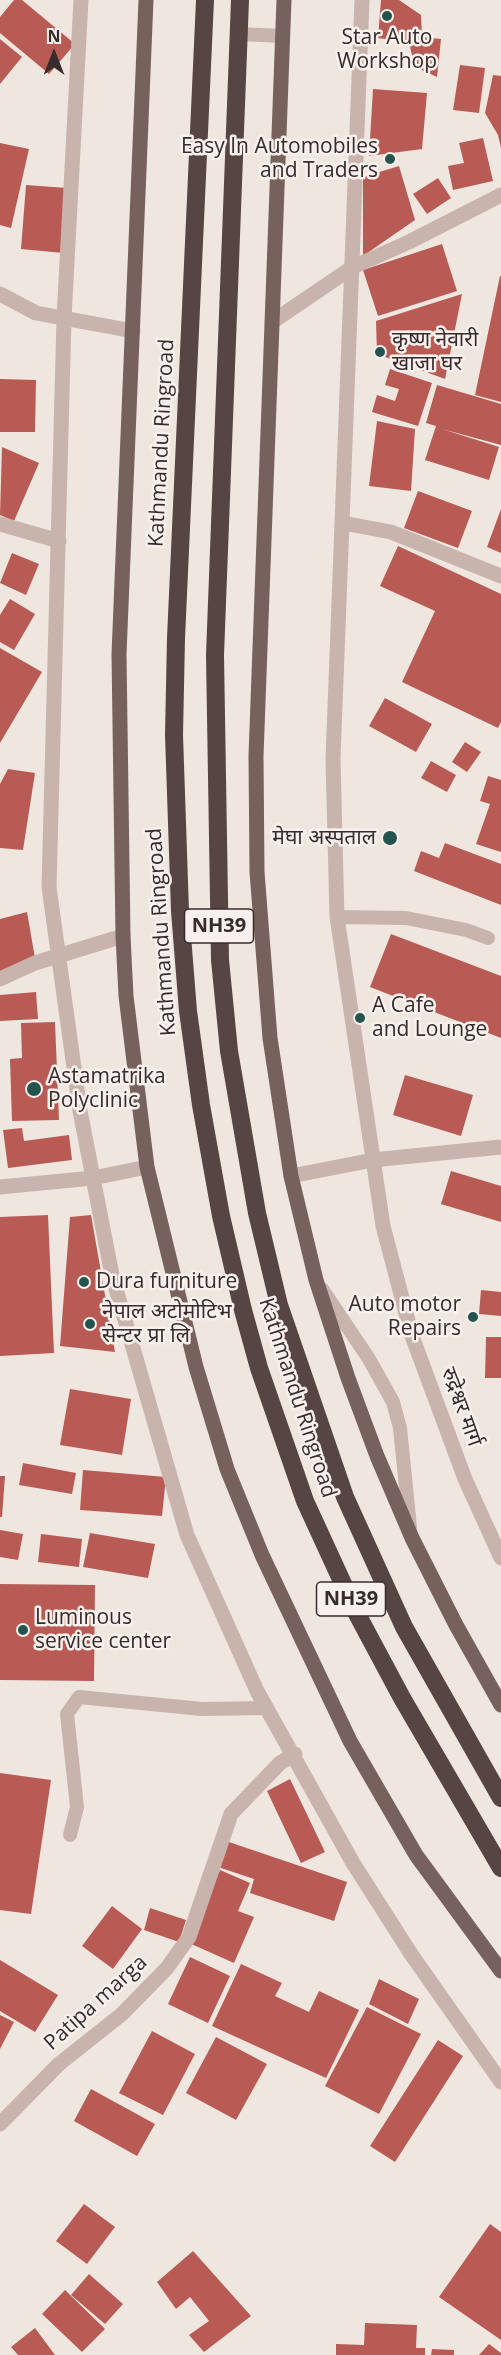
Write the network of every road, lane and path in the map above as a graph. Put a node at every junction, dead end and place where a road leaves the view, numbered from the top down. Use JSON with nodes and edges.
{"nodes":[{"id":1,"x":81,"y":0,"type":"edge"},
{"id":2,"x":146,"y":0,"type":"edge"},
{"id":3,"x":205,"y":0,"type":"edge"},
{"id":4,"x":240,"y":0,"type":"edge"},
{"id":5,"x":284,"y":0,"type":"edge"},
{"id":6,"x":362,"y":0,"type":"edge"},
{"id":7,"x":240,"y":34,"type":"junction"},
{"id":8,"x":283,"y":36,"type":"junction"},
{"id":9,"x":501,"y":195,"type":"edge"},
{"id":10,"x":352,"y":267,"type":"junction"},
{"id":11,"x":0,"y":294,"type":"edge"},
{"id":12,"x":64,"y":318,"type":"junction"},
{"id":13,"x":272,"y":322,"type":"junction"},
{"id":14,"x":133,"y":331,"type":"junction"},
{"id":15,"x":343,"y":523,"type":"junction"},
{"id":16,"x":0,"y":524,"type":"edge"},
{"id":17,"x":59,"y":541,"type":"junction"},
{"id":18,"x":501,"y":576,"type":"edge"},
{"id":19,"x":337,"y":917,"type":"junction"},
{"id":20,"x":123,"y":936,"type":"junction"},
{"id":21,"x":488,"y":938,"type":"dead end"},
{"id":22,"x":57,"y":956,"type":"junction"},
{"id":23,"x":0,"y":979,"type":"edge"},
{"id":24,"x":501,"y":1147,"type":"edge"},
{"id":25,"x":373,"y":1160,"type":"junction"},
{"id":26,"x":147,"y":1167,"type":"junction"},
{"id":27,"x":291,"y":1176,"type":"junction"},
{"id":28,"x":93,"y":1178,"type":"junction"},
{"id":29,"x":0,"y":1187,"type":"edge"},
{"id":30,"x":316,"y":1280,"type":"junction"},
{"id":31,"x":412,"y":1538,"type":"junction"},
{"id":32,"x":501,"y":1558,"type":"edge"},
{"id":33,"x":501,"y":1705,"type":"edge"},
{"id":34,"x":267,"y":1707,"type":"junction"},
{"id":35,"x":295,"y":1754,"type":"junction"},
{"id":36,"x":501,"y":1798,"type":"edge"},
{"id":37,"x":70,"y":1835,"type":"dead end"},
{"id":38,"x":501,"y":1868,"type":"edge"},
{"id":39,"x":501,"y":1971,"type":"edge"},
{"id":40,"x":501,"y":2082,"type":"edge"},
{"id":41,"x":0,"y":2124,"type":"edge"}],
"edges":[{"from":1,"to":12,"type":"street"},
{"from":2,"to":14,"type":"main road"},
{"from":3,"to":38,"type":"highway","name":"Kathmandu Ringroad","number":"NH39"},
{"from":4,"to":7,"type":"highway","name":"Kathmandu Ringroad","number":"NH39"},
{"from":5,"to":8,"type":"main road"},
{"from":6,"to":10,"type":"street","name":"रुद्रेश्वर मार्ग"},
{"from":7,"to":8,"type":"lane"},
{"from":7,"to":36,"type":"highway","name":"Kathmandu Ringroad","number":"NH39"},
{"from":8,"to":13,"type":"main road"},
{"from":9,"to":10,"type":"street"},
{"from":10,"to":13,"type":"street"},
{"from":10,"to":15,"type":"street","name":"रुद्रेश्वर मार्ग"},
{"from":11,"to":12,"type":"street"},
{"from":12,"to":14,"type":"street"},
{"from":12,"to":17,"type":"street"},
{"from":13,"to":27,"type":"main road"},
{"from":14,"to":20,"type":"main road"},
{"from":15,"to":18,"type":"street"},
{"from":15,"to":19,"type":"street","name":"रुद्रेश्वर मार्ग"},
{"from":16,"to":17,"type":"street"},
{"from":17,"to":22,"type":"street"},
{"from":19,"to":21,"type":"lane"},
{"from":19,"to":25,"type":"street","name":"रुद्रेश्वर मार्ग"},
{"from":20,"to":22,"type":"street"},
{"from":20,"to":26,"type":"main road"},
{"from":22,"to":23,"type":"street"},
{"from":22,"to":28,"type":"street"},
{"from":24,"to":25,"type":"street"},
{"from":25,"to":27,"type":"street"},
{"from":25,"to":32,"type":"street","name":"रुद्रेश्वर मार्ग"},
{"from":26,"to":28,"type":"street"},
{"from":26,"to":39,"type":"main road"},
{"from":27,"to":30,"type":"main road"},
{"from":28,"to":29,"type":"street"},
{"from":28,"to":34,"type":"street"},
{"from":30,"to":31,"type":"main road"},
{"from":30,"to":31,"type":"lane"},
{"from":31,"to":33,"type":"main road"},
{"from":34,"to":35,"type":"street"},
{"from":34,"to":37,"type":"lane"},
{"from":35,"to":40,"type":"street"},
{"from":35,"to":41,"type":"street","name":"Patipa marga"}]}
